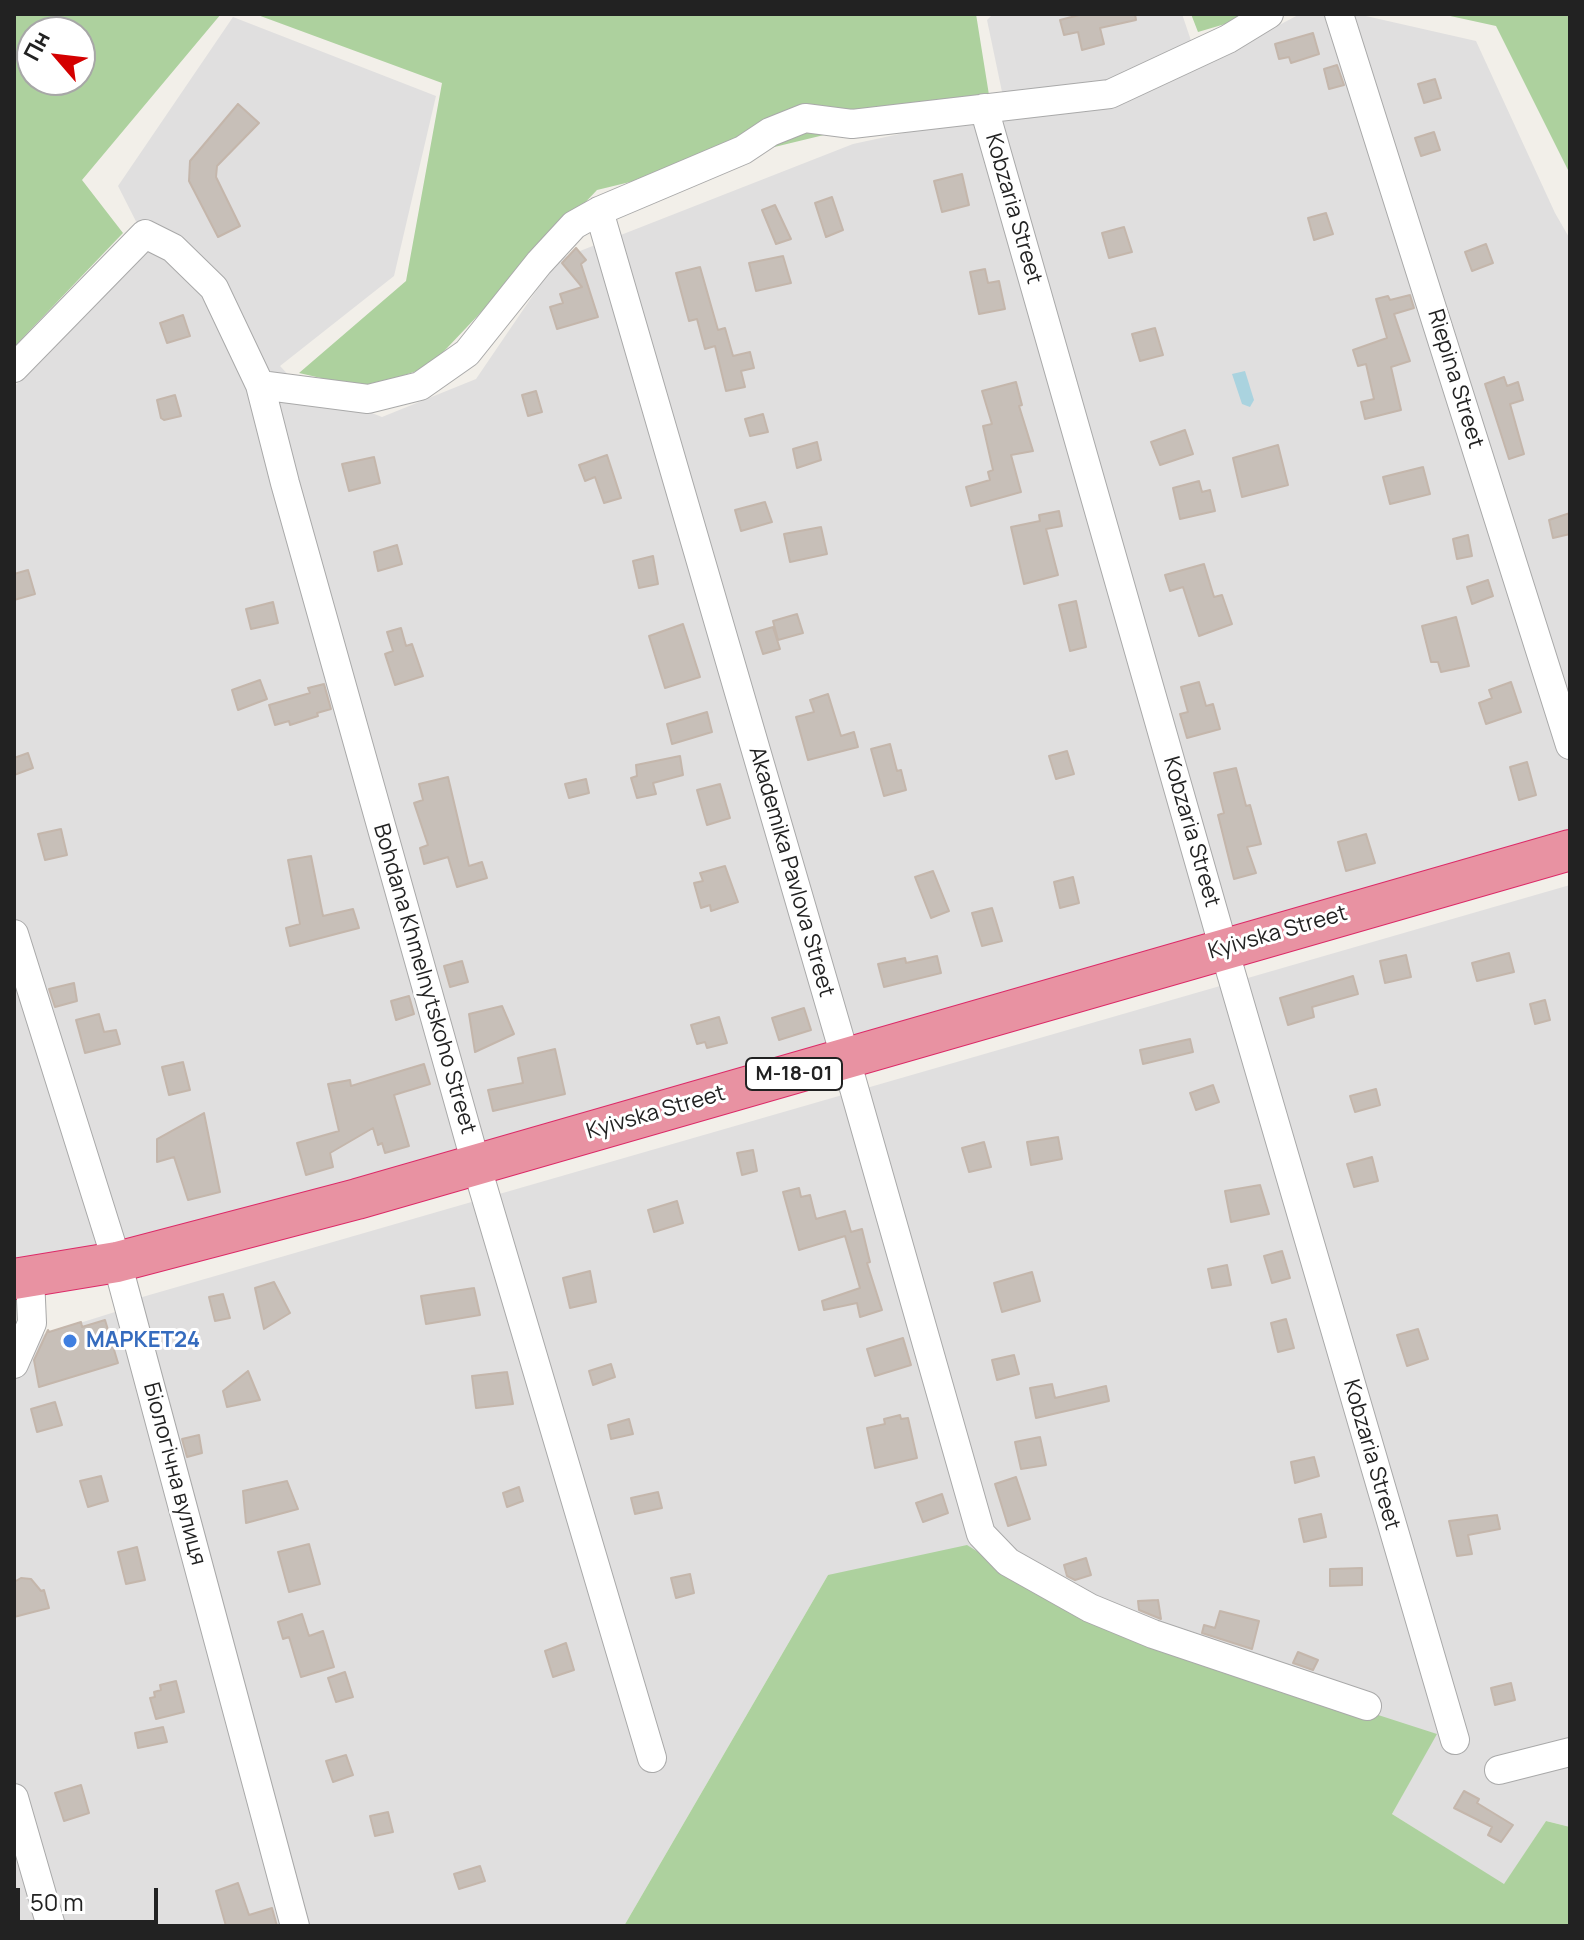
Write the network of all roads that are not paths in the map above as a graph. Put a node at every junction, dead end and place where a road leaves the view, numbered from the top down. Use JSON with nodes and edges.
{"nodes":[{"id":1,"x":1269,"y":14,"type":"edge"},
{"id":2,"x":1339,"y":14,"type":"edge"},
{"id":3,"x":984,"y":108,"type":"junction"},
{"id":4,"x":599,"y":211,"type":"junction"},
{"id":5,"x":14,"y":368,"type":"edge"},
{"id":6,"x":260,"y":385,"type":"junction"},
{"id":7,"x":1570,"y":745,"type":"edge"},
{"id":8,"x":1570,"y":850,"type":"edge"},
{"id":9,"x":14,"y":934,"type":"edge"},
{"id":10,"x":1224,"y":949,"type":"junction"},
{"id":11,"x":846,"y":1060,"type":"junction"},
{"id":12,"x":476,"y":1164,"type":"junction"},
{"id":13,"x":117,"y":1262,"type":"junction"},
{"id":14,"x":22,"y":1278,"type":"edge"},
{"id":15,"x":14,"y":1364,"type":"edge"},
{"id":16,"x":1367,"y":1706,"type":"dead end"},
{"id":17,"x":1455,"y":1740,"type":"dead end"},
{"id":18,"x":1570,"y":1752,"type":"edge"},
{"id":19,"x":652,"y":1758,"type":"dead end"},
{"id":20,"x":1499,"y":1770,"type":"dead end"},
{"id":21,"x":14,"y":1798,"type":"edge"},
{"id":22,"x":51,"y":1926,"type":"edge"},
{"id":23,"x":295,"y":1926,"type":"edge"}],
"edges":[{"from":1,"to":3,"type":"street"},
{"from":2,"to":7,"type":"street","name":"Riepina Street"},
{"from":3,"to":4,"type":"street"},
{"from":3,"to":10,"type":"street","name":"Kobzaria Street"},
{"from":4,"to":6,"type":"street"},
{"from":4,"to":11,"type":"street","name":"Akademika Pavlova Street"},
{"from":5,"to":6,"type":"street","name":"Bohdana Khmelnytskoho Street"},
{"from":6,"to":12,"type":"street","name":"Bohdana Khmelnytskoho Street"},
{"from":8,"to":10,"type":"highway","name":"Kyivska Street","number":"М-18-01"},
{"from":9,"to":13,"type":"street","name":"Біологічна вулиця"},
{"from":10,"to":11,"type":"highway","name":"Kyivska Street","number":"М-18-01"},
{"from":10,"to":17,"type":"street","name":"Kobzaria Street"},
{"from":11,"to":12,"type":"highway","name":"Kyivska Street","number":"М-18-01"},
{"from":11,"to":16,"type":"street","name":"Akademika Pavlova Street"},
{"from":12,"to":13,"type":"highway","name":"Kyivska Street","number":"М-18-01"},
{"from":12,"to":19,"type":"street","name":"Bohdana Khmelnytskoho Street"},
{"from":13,"to":14,"type":"highway","name":"Kyivska Street","number":"М-18-01"},
{"from":13,"to":23,"type":"street","name":"Біологічна вулиця"},
{"from":14,"to":15,"type":"street"},
{"from":18,"to":20,"type":"street"},
{"from":21,"to":22,"type":"street"}]}
